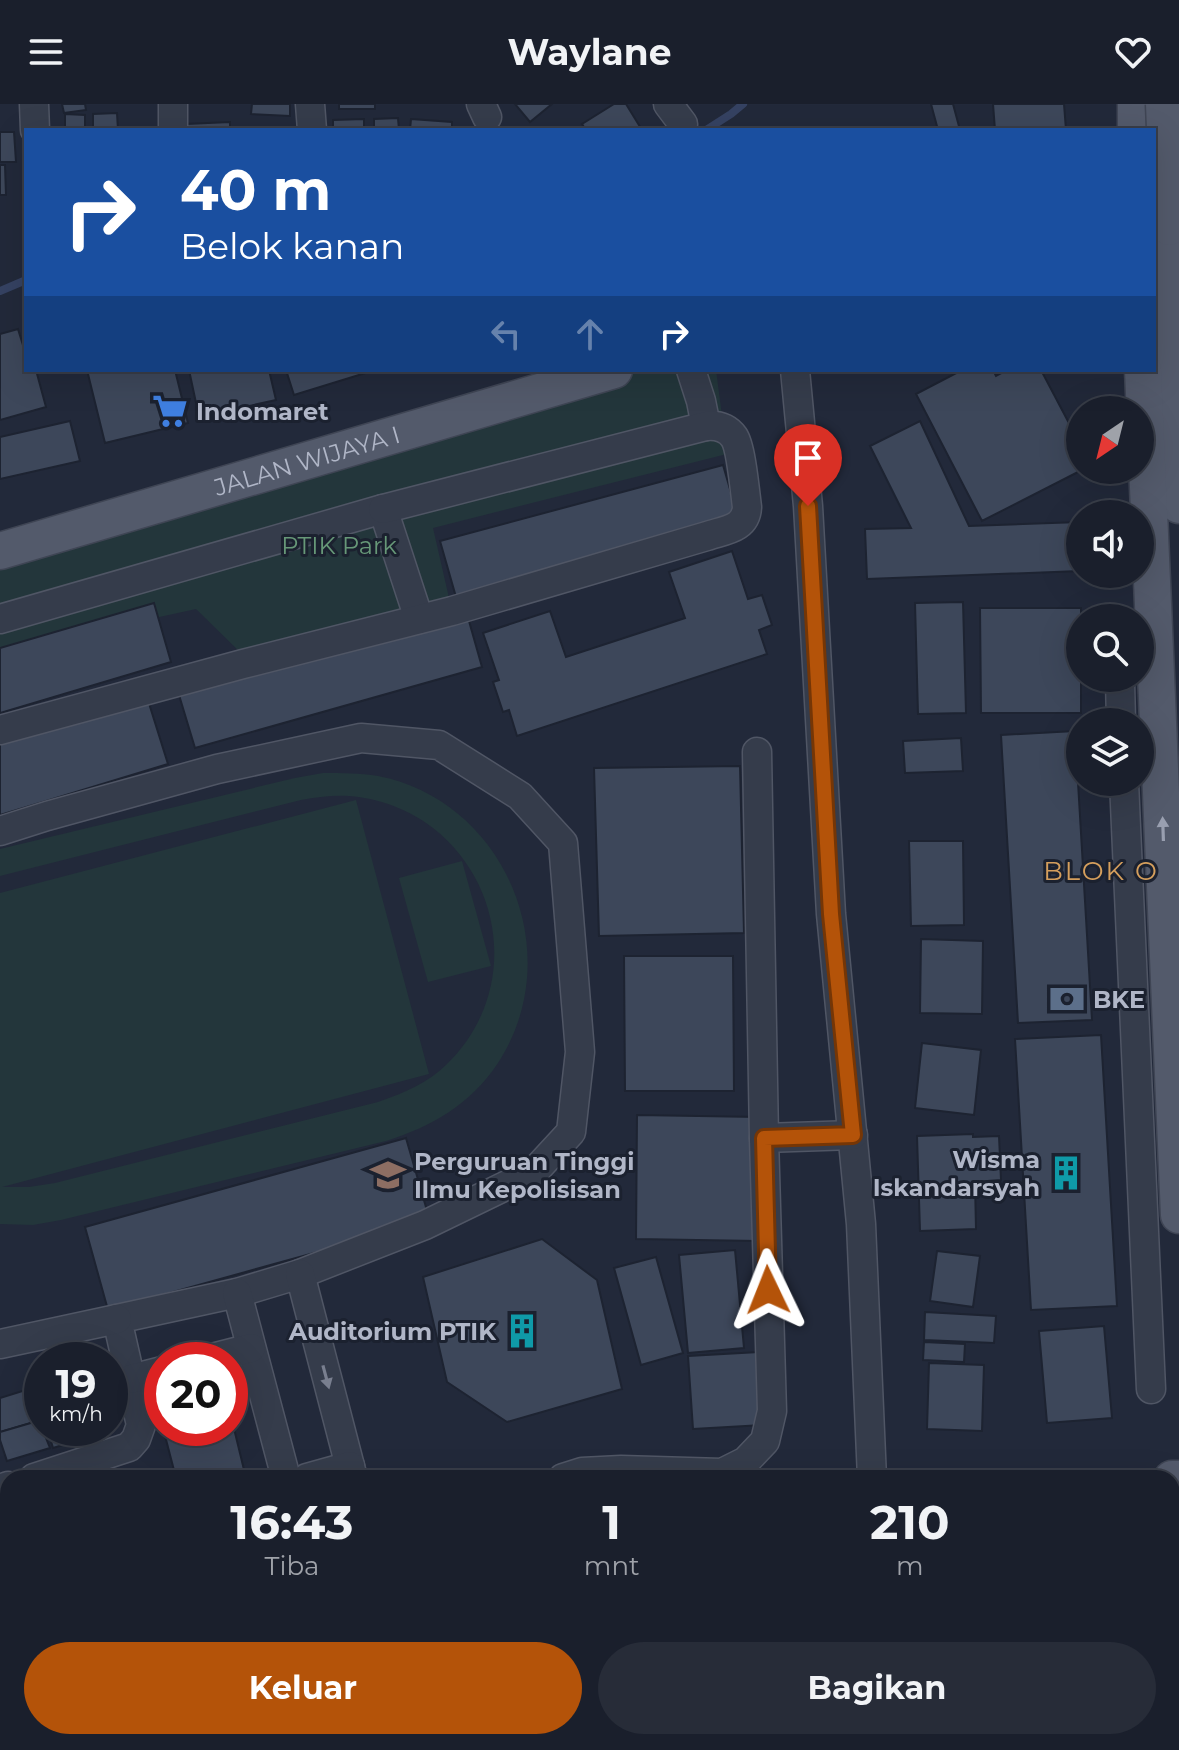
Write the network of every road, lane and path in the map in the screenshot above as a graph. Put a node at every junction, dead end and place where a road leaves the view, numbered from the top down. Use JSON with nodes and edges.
{"nodes":[{"id":1,"x":34,"y":104,"type":"edge"},
{"id":2,"x":173,"y":104,"type":"edge"},
{"id":3,"x":310,"y":104,"type":"edge"},
{"id":4,"x":1136,"y":104,"type":"edge"},
{"id":5,"x":1164,"y":104,"type":"edge"},
{"id":6,"x":35,"y":128,"type":"edge"},
{"id":7,"x":173,"y":128,"type":"edge"},
{"id":8,"x":312,"y":128,"type":"edge"},
{"id":9,"x":1136,"y":128,"type":"edge"},
{"id":10,"x":1179,"y":208,"type":"edge"},
{"id":11,"x":1156,"y":214,"type":"edge"},
{"id":12,"x":522,"y":372,"type":"edge"},
{"id":13,"x":607,"y":372,"type":"edge"},
{"id":14,"x":692,"y":372,"type":"edge"},
{"id":15,"x":795,"y":372,"type":"edge"},
{"id":16,"x":1143,"y":372,"type":"edge"},
{"id":17,"x":706,"y":426,"type":"junction"},
{"id":18,"x":1179,"y":505,"type":"edge"},
{"id":19,"x":383,"y":509,"type":"junction"},
{"id":20,"x":0,"y":526,"type":"edge"},
{"id":21,"x":0,"y":551,"type":"edge"},
{"id":22,"x":0,"y":619,"type":"edge"},
{"id":23,"x":419,"y":619,"type":"junction"},
{"id":24,"x":0,"y":730,"type":"edge"},
{"id":25,"x":757,"y":752,"type":"dead end"},
{"id":26,"x":1125,"y":796,"type":"edge"},
{"id":27,"x":0,"y":831,"type":"edge"},
{"id":28,"x":1171,"y":1026,"type":"junction"},
{"id":29,"x":1135,"y":1027,"type":"junction"},
{"id":30,"x":853,"y":1135,"type":"junction"},
{"id":31,"x":764,"y":1138,"type":"junction"},
{"id":32,"x":1179,"y":1215,"type":"edge"},
{"id":33,"x":300,"y":1274,"type":"junction"},
{"id":34,"x":237,"y":1293,"type":"junction"},
{"id":35,"x":117,"y":1319,"type":"junction"},
{"id":36,"x":0,"y":1344,"type":"edge"},
{"id":37,"x":251,"y":1348,"type":"junction"},
{"id":38,"x":248,"y":1349,"type":"edge"},
{"id":39,"x":144,"y":1376,"type":"edge"},
{"id":40,"x":131,"y":1379,"type":"junction"},
{"id":41,"x":1151,"y":1389,"type":"dead end"},
{"id":42,"x":59,"y":1470,"type":"edge"},
{"id":43,"x":284,"y":1470,"type":"edge"},
{"id":44,"x":350,"y":1470,"type":"edge"},
{"id":45,"x":728,"y":1470,"type":"edge"},
{"id":46,"x":872,"y":1470,"type":"edge"}],
"edges":[{"from":1,"to":6,"type":"street"},
{"from":2,"to":7,"type":"street"},
{"from":3,"to":8,"type":"street"},
{"from":4,"to":9,"type":"main road"},
{"from":5,"to":18,"type":"main road","bridge":true},
{"from":10,"to":11,"type":"main road"},
{"from":12,"to":20,"type":"main road","name":"JALAN WIJAYA I"},
{"from":13,"to":21,"type":"main road","name":"JALAN WIJAYA I"},
{"from":14,"to":17,"type":"street"},
{"from":15,"to":30,"type":"street"},
{"from":28,"to":16,"type":"main road","one_way":true},
{"from":17,"to":19,"type":"street"},
{"from":17,"to":23,"type":"street"},
{"from":19,"to":22,"type":"street"},
{"from":19,"to":23,"type":"street"},
{"from":23,"to":24,"type":"street"},
{"from":25,"to":31,"type":"street"},
{"from":26,"to":29,"type":"street"},
{"from":27,"to":33,"type":"street"},
{"from":28,"to":29,"type":"street"},
{"from":28,"to":32,"type":"main road"},
{"from":29,"to":41,"type":"street"},
{"from":30,"to":31,"type":"street"},
{"from":30,"to":46,"type":"street"},
{"from":31,"to":45,"type":"street"},
{"from":33,"to":34,"type":"street"},
{"from":33,"to":44,"type":"street","one_way":true},
{"from":34,"to":35,"type":"street"},
{"from":34,"to":37,"type":"street"},
{"from":35,"to":36,"type":"street"},
{"from":35,"to":40,"type":"street"},
{"from":37,"to":38,"type":"street"},
{"from":37,"to":43,"type":"street"},
{"from":39,"to":40,"type":"street"},
{"from":40,"to":42,"type":"street"}]}
